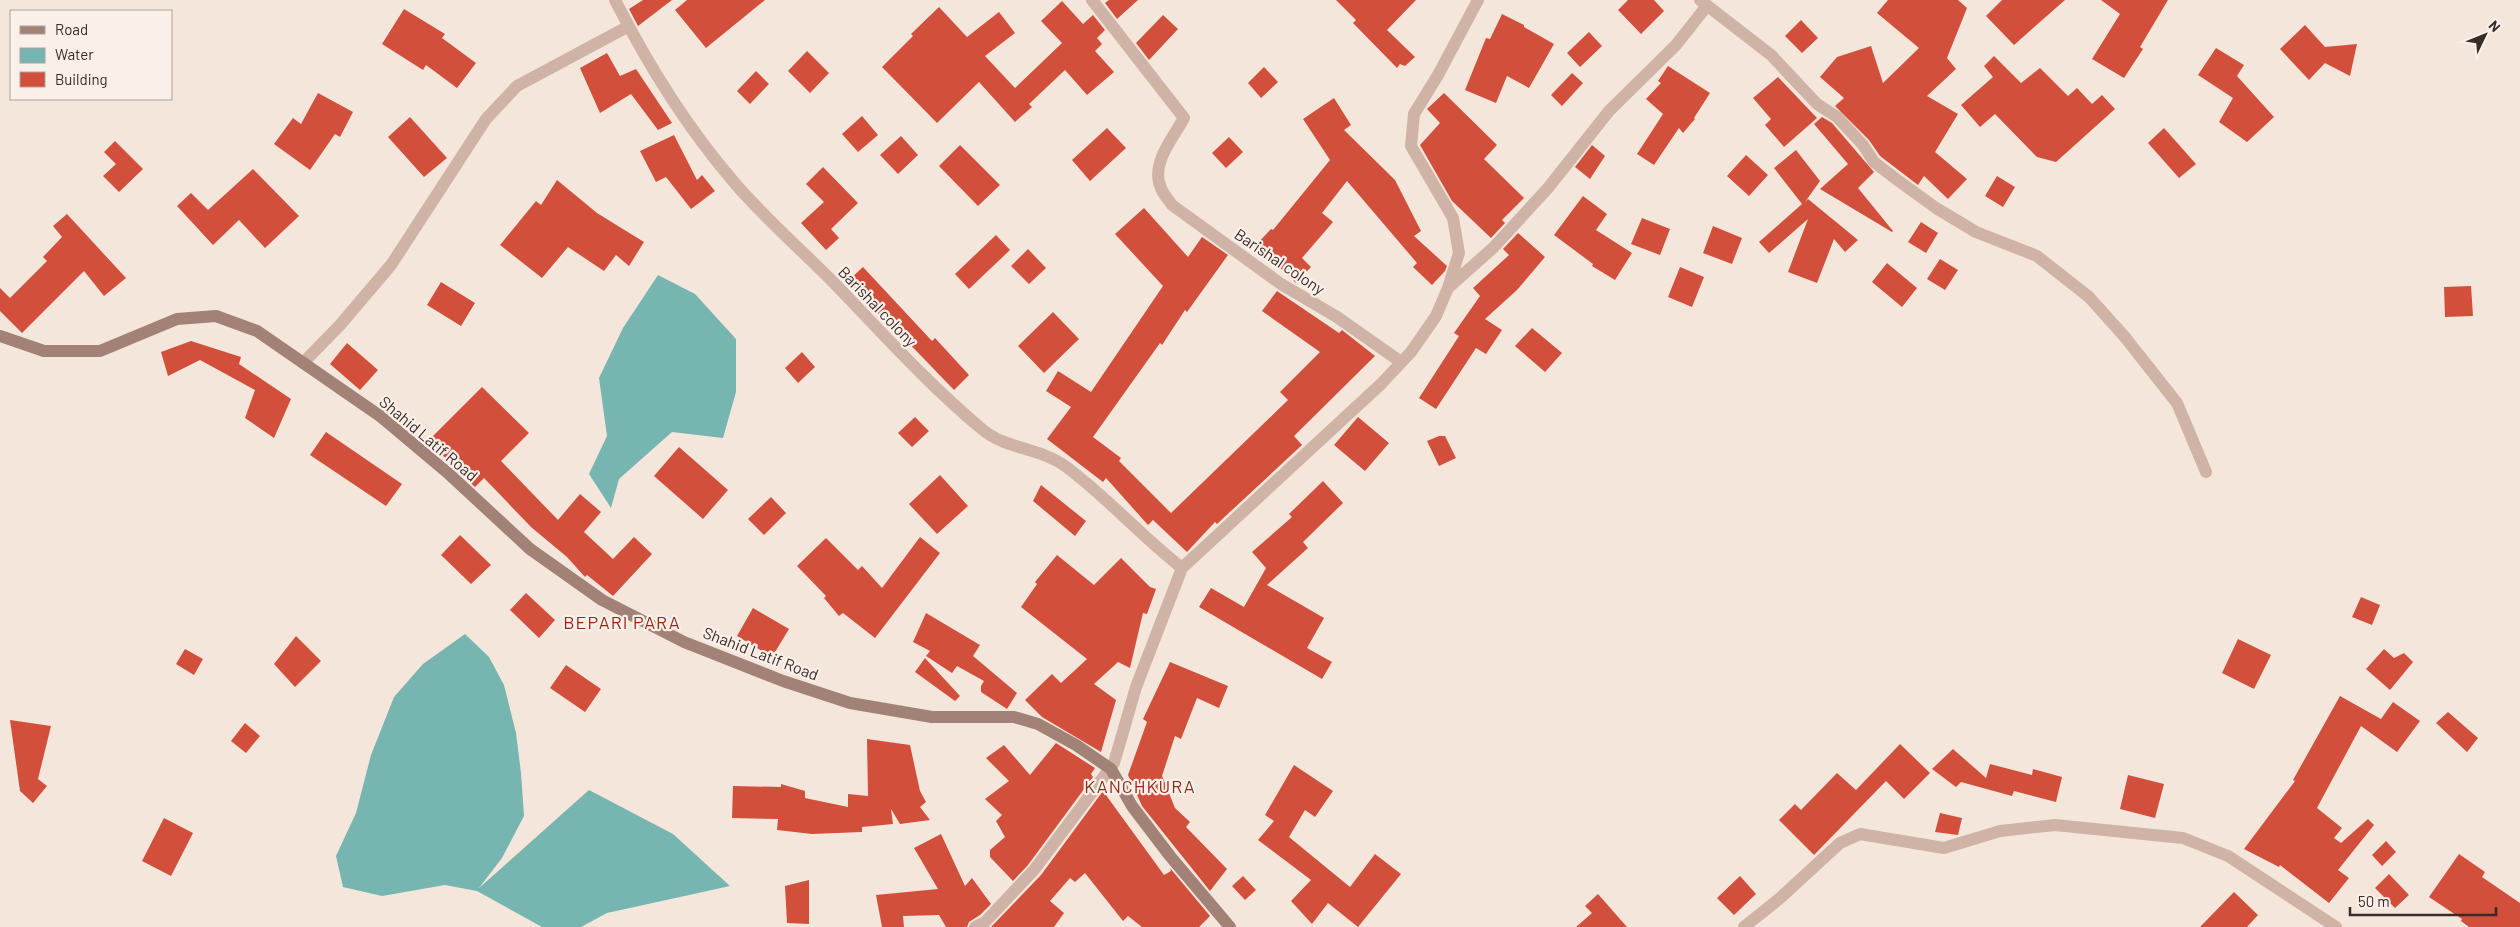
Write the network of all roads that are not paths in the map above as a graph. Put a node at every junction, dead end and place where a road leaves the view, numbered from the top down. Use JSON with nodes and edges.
{"nodes":[{"id":1,"x":615,"y":0,"type":"edge"},
{"id":2,"x":1092,"y":0,"type":"edge"},
{"id":3,"x":1478,"y":0,"type":"edge"},
{"id":4,"x":1703,"y":4,"type":"edge"},
{"id":5,"x":629,"y":26,"type":"junction"},
{"id":6,"x":1448,"y":288,"type":"junction"},
{"id":7,"x":0,"y":336,"type":"edge"},
{"id":8,"x":1401,"y":362,"type":"junction"},
{"id":9,"x":303,"y":363,"type":"junction"},
{"id":10,"x":2206,"y":472,"type":"dead end"},
{"id":11,"x":1182,"y":568,"type":"junction"},
{"id":12,"x":1111,"y":769,"type":"junction"},
{"id":13,"x":975,"y":927,"type":"edge"},
{"id":14,"x":1230,"y":927,"type":"edge"},
{"id":15,"x":1744,"y":927,"type":"edge"},
{"id":16,"x":2336,"y":927,"type":"edge"}],
"edges":[{"from":1,"to":5,"type":"street","name":"Barishal colony"},
{"from":2,"to":8,"type":"street","name":"Barishal colony"},
{"from":3,"to":6,"type":"street"},
{"from":4,"to":6,"type":"street"},
{"from":4,"to":10,"type":"street"},
{"from":5,"to":9,"type":"street"},
{"from":5,"to":11,"type":"street","name":"Barishal colony"},
{"from":6,"to":8,"type":"street"},
{"from":7,"to":9,"type":"street","name":"Shahid Latif Road"},
{"from":8,"to":11,"type":"street"},
{"from":9,"to":12,"type":"street","name":"Shahid Latif Road"},
{"from":11,"to":12,"type":"street"},
{"from":12,"to":13,"type":"street"},
{"from":12,"to":14,"type":"street","name":"Shahid Latif Road"},
{"from":15,"to":16,"type":"street"}]}
